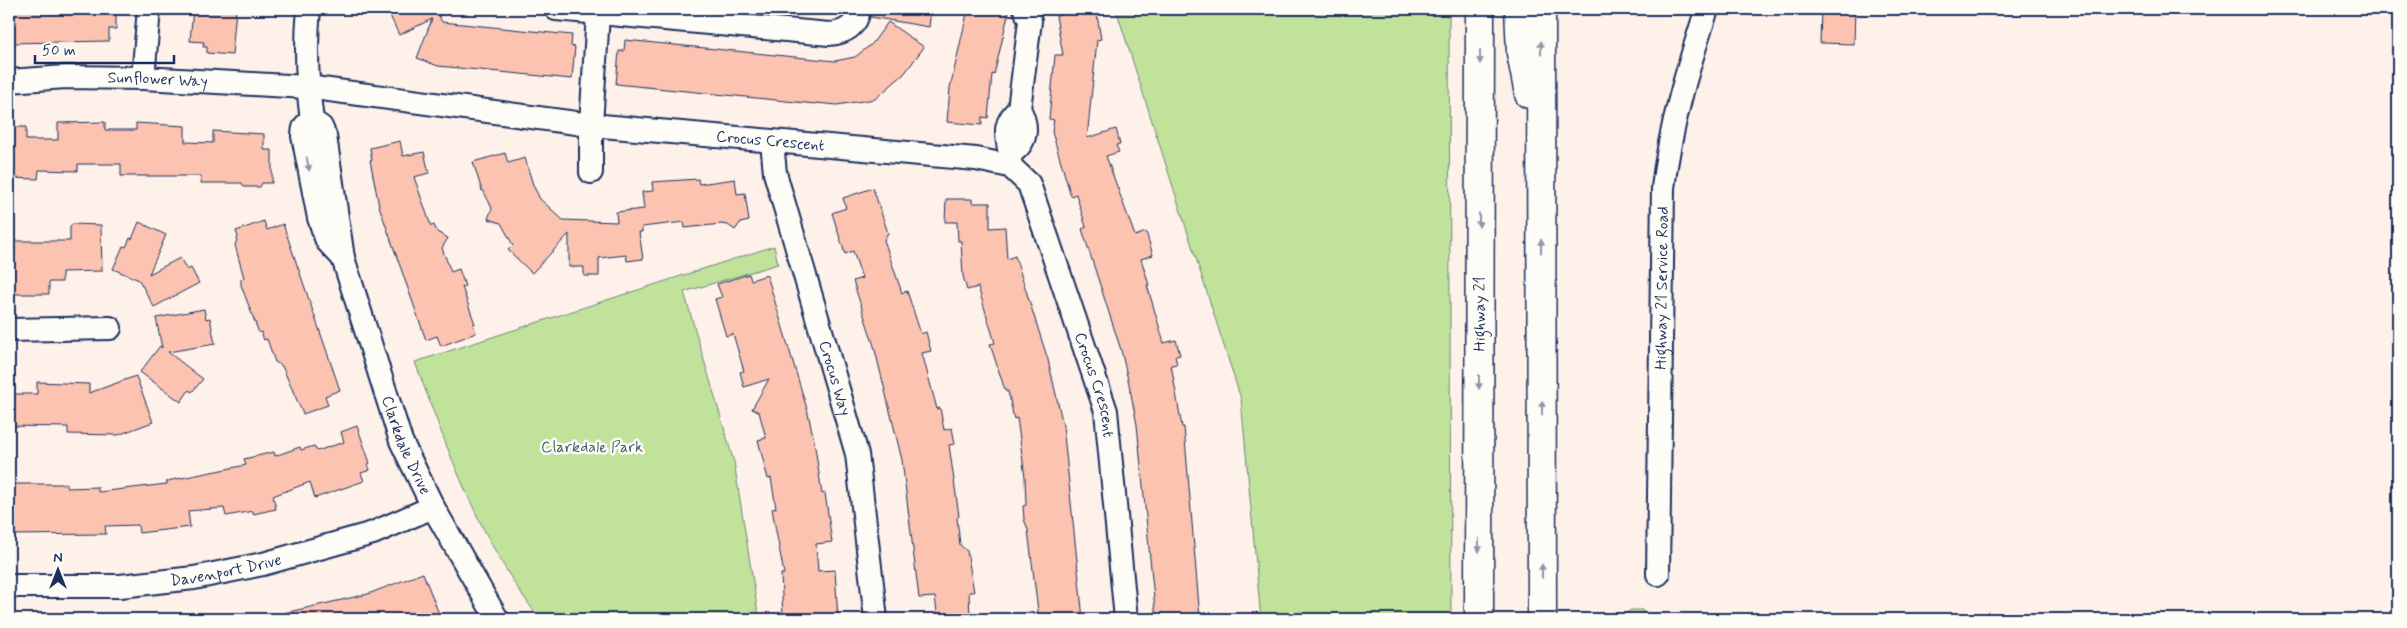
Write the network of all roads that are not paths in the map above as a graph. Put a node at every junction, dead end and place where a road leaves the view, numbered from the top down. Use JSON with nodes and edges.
{"nodes":[{"id":1,"x":149,"y":9,"type":"edge"},
{"id":2,"x":309,"y":9,"type":"edge"},
{"id":3,"x":556,"y":9,"type":"edge"},
{"id":4,"x":859,"y":9,"type":"edge"},
{"id":5,"x":1025,"y":9,"type":"edge"},
{"id":6,"x":1480,"y":9,"type":"edge"},
{"id":7,"x":1519,"y":9,"type":"edge"},
{"id":8,"x":1541,"y":9,"type":"edge"},
{"id":9,"x":1707,"y":9,"type":"edge"},
{"id":10,"x":598,"y":14,"type":"junction"},
{"id":11,"x":143,"y":78,"type":"junction"},
{"id":12,"x":9,"y":81,"type":"edge"},
{"id":13,"x":307,"y":87,"type":"junction"},
{"id":14,"x":592,"y":126,"type":"junction"},
{"id":15,"x":772,"y":142,"type":"junction"},
{"id":16,"x":1541,"y":151,"type":"junction"},
{"id":17,"x":1010,"y":159,"type":"junction"},
{"id":18,"x":591,"y":172,"type":"dead end"},
{"id":19,"x":110,"y":328,"type":"dead end"},
{"id":20,"x":9,"y":330,"type":"edge"},
{"id":21,"x":433,"y":507,"type":"junction"},
{"id":22,"x":1658,"y":574,"type":"dead end"},
{"id":23,"x":9,"y":586,"type":"edge"},
{"id":24,"x":497,"y":619,"type":"edge"},
{"id":25,"x":876,"y":619,"type":"edge"},
{"id":26,"x":1126,"y":619,"type":"edge"},
{"id":27,"x":1478,"y":619,"type":"edge"},
{"id":28,"x":1542,"y":619,"type":"edge"}],
"edges":[{"from":1,"to":11,"type":"street"},
{"from":2,"to":13,"type":"street","name":"Clarkdale Drive"},
{"from":3,"to":10,"type":"street"},
{"from":4,"to":10,"type":"street"},
{"from":5,"to":17,"type":"street"},
{"from":6,"to":27,"type":"main road","name":"Highway 21","one_way":true},
{"from":7,"to":16,"type":"main road"},
{"from":16,"to":8,"type":"main road","one_way":true},
{"from":9,"to":22,"type":"street","name":"Highway 21 Service Road"},
{"from":10,"to":14,"type":"street"},
{"from":11,"to":12,"type":"street","name":"Sunflower Way"},
{"from":11,"to":13,"type":"street","name":"Sunflower Way"},
{"from":13,"to":14,"type":"street","name":"Crocus Crescent"},
{"from":13,"to":21,"type":"street","name":"Clarkdale Drive"},
{"from":14,"to":15,"type":"street","name":"Crocus Crescent"},
{"from":14,"to":18,"type":"street"},
{"from":15,"to":17,"type":"street","name":"Crocus Crescent"},
{"from":15,"to":25,"type":"street","name":"Crocus Way"},
{"from":28,"to":16,"type":"main road","one_way":true},
{"from":17,"to":26,"type":"street","name":"Crocus Crescent"},
{"from":19,"to":20,"type":"street"},
{"from":21,"to":23,"type":"street","name":"Davenport Drive"},
{"from":21,"to":24,"type":"street","name":"Clarkdale Drive"}]}
